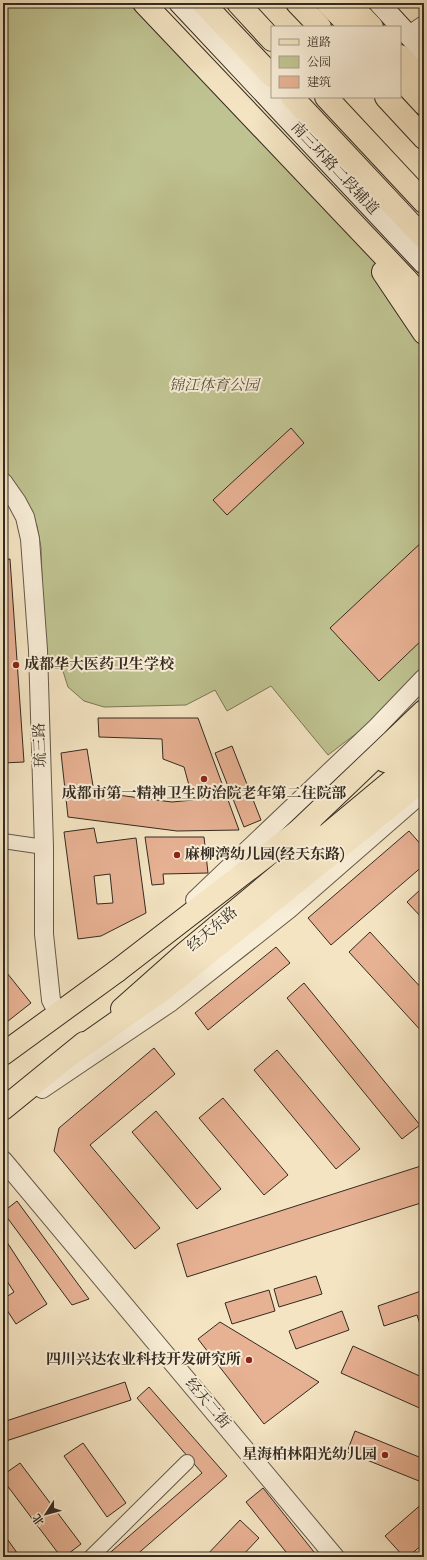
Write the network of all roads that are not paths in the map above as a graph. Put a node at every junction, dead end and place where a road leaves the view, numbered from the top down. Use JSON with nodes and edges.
{"nodes":[{"id":1,"x":144,"y":3,"type":"edge"},
{"id":2,"x":179,"y":3,"type":"edge"},
{"id":3,"x":203,"y":3,"type":"edge"},
{"id":4,"x":238,"y":3,"type":"edge"},
{"id":5,"x":297,"y":3,"type":"edge"},
{"id":6,"x":327,"y":3,"type":"edge"},
{"id":7,"x":349,"y":3,"type":"edge"},
{"id":8,"x":379,"y":3,"type":"edge"},
{"id":9,"x":319,"y":26,"type":"edge"},
{"id":10,"x":350,"y":26,"type":"edge"},
{"id":11,"x":371,"y":26,"type":"edge"},
{"id":12,"x":416,"y":30,"type":"edge"},
{"id":13,"x":271,"y":39,"type":"edge"},
{"id":14,"x":424,"y":52,"type":"edge"},
{"id":15,"x":401,"y":57,"type":"edge"},
{"id":16,"x":269,"y":73,"type":"edge"},
{"id":17,"x":401,"y":79,"type":"edge"},
{"id":18,"x":424,"y":81,"type":"edge"},
{"id":19,"x":293,"y":98,"type":"edge"},
{"id":20,"x":327,"y":98,"type":"edge"},
{"id":21,"x":387,"y":98,"type":"edge"},
{"id":22,"x":424,"y":104,"type":"edge"},
{"id":23,"x":424,"y":138,"type":"edge"},
{"id":24,"x":311,"y":180,"type":"junction"},
{"id":25,"x":424,"y":202,"type":"edge"},
{"id":26,"x":424,"y":238,"type":"edge"},
{"id":27,"x":424,"y":264,"type":"edge"},
{"id":28,"x":424,"y":300,"type":"edge"},
{"id":29,"x":424,"y":333,"type":"edge"},
{"id":30,"x":3,"y":482,"type":"edge"},
{"id":31,"x":424,"y":678,"type":"edge"},
{"id":32,"x":424,"y":711,"type":"edge"},
{"id":33,"x":424,"y":728,"type":"edge"},
{"id":34,"x":424,"y":754,"type":"edge"},
{"id":35,"x":424,"y":779,"type":"edge"},
{"id":36,"x":424,"y":792,"type":"edge"},
{"id":37,"x":295,"y":834,"type":"junction"},
{"id":38,"x":3,"y":841,"type":"edge"},
{"id":39,"x":44,"y":847,"type":"junction"},
{"id":40,"x":117,"y":971,"type":"junction"},
{"id":41,"x":58,"y":1014,"type":"junction"},
{"id":42,"x":3,"y":1054,"type":"edge"},
{"id":43,"x":70,"y":1055,"type":"junction"},
{"id":44,"x":3,"y":1109,"type":"edge"},
{"id":45,"x":3,"y":1115,"type":"edge"},
{"id":46,"x":3,"y":1160,"type":"edge"},
{"id":47,"x":187,"y":1462,"type":"dead end"},
{"id":48,"x":91,"y":1557,"type":"edge"},
{"id":49,"x":335,"y":1557,"type":"edge"}],
"edges":[{"from":1,"to":24,"type":"main road"},
{"from":2,"to":27,"type":"main road","name":"南三环路二段辅道"},
{"from":3,"to":16,"type":"main road"},
{"from":4,"to":13,"type":"main road"},
{"from":5,"to":9,"type":"main road"},
{"from":6,"to":10,"type":"main road"},
{"from":7,"to":11,"type":"main road"},
{"from":8,"to":12,"type":"main road"},
{"from":12,"to":14,"type":"main road"},
{"from":15,"to":18,"type":"main road"},
{"from":17,"to":22,"type":"main road"},
{"from":19,"to":26,"type":"main road"},
{"from":20,"to":25,"type":"main road"},
{"from":21,"to":23,"type":"main road"},
{"from":24,"to":28,"type":"main road"},
{"from":24,"to":29,"type":"main road"},
{"from":30,"to":39,"type":"street","name":"琉三路"},
{"from":31,"to":40,"type":"street"},
{"from":32,"to":37,"type":"main road"},
{"from":33,"to":37,"type":"main road","name":"经天东路"},
{"from":34,"to":43,"type":"main road","name":"经天东路"},
{"from":35,"to":43,"type":"main road"},
{"from":36,"to":45,"type":"street"},
{"from":37,"to":40,"type":"main road","name":"经天东路"},
{"from":38,"to":39,"type":"street"},
{"from":39,"to":41,"type":"street","name":"琉三路"},
{"from":40,"to":41,"type":"main road","name":"经天东路"},
{"from":41,"to":42,"type":"main road","name":"经天东路"},
{"from":43,"to":44,"type":"main road","name":"经天东路"},
{"from":46,"to":49,"type":"street","name":"经天二街"},
{"from":47,"to":48,"type":"street"}]}
